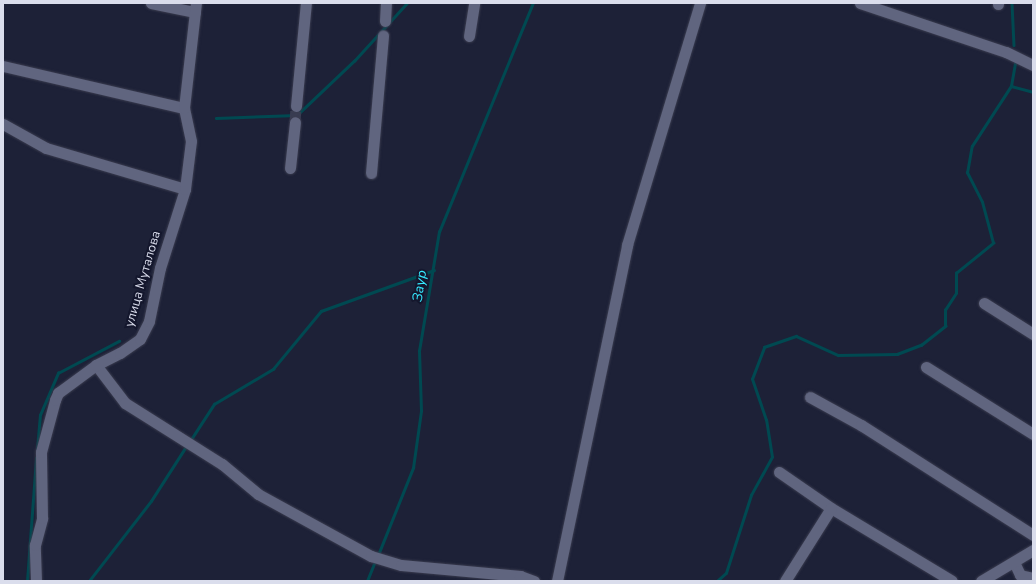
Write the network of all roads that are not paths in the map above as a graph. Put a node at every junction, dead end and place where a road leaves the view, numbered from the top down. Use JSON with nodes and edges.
{"nodes":[{"id":1,"x":151,"y":3,"type":"edge"},
{"id":2,"x":306,"y":3,"type":"edge"},
{"id":3,"x":386,"y":3,"type":"edge"},
{"id":4,"x":474,"y":3,"type":"edge"},
{"id":5,"x":700,"y":3,"type":"edge"},
{"id":6,"x":860,"y":3,"type":"edge"},
{"id":7,"x":196,"y":7,"type":"edge"},
{"id":8,"x":385,"y":20,"type":"dead end"},
{"id":9,"x":383,"y":36,"type":"dead end"},
{"id":10,"x":469,"y":36,"type":"dead end"},
{"id":11,"x":1033,"y":65,"type":"edge"},
{"id":12,"x":3,"y":66,"type":"edge"},
{"id":13,"x":296,"y":106,"type":"tunnel mouth"},
{"id":14,"x":184,"y":108,"type":"junction"},
{"id":15,"x":295,"y":122,"type":"tunnel mouth"},
{"id":16,"x":3,"y":124,"type":"edge"},
{"id":17,"x":290,"y":168,"type":"dead end"},
{"id":18,"x":371,"y":173,"type":"dead end"},
{"id":19,"x":185,"y":189,"type":"junction"},
{"id":20,"x":984,"y":303,"type":"dead end"},
{"id":21,"x":1033,"y":334,"type":"edge"},
{"id":22,"x":96,"y":364,"type":"junction"},
{"id":23,"x":926,"y":367,"type":"dead end"},
{"id":24,"x":810,"y":397,"type":"dead end"},
{"id":25,"x":1033,"y":434,"type":"edge"},
{"id":26,"x":779,"y":472,"type":"dead end"},
{"id":27,"x":831,"y":508,"type":"junction"},
{"id":28,"x":1033,"y":535,"type":"edge"},
{"id":29,"x":1033,"y":550,"type":"edge"},
{"id":30,"x":1014,"y":562,"type":"junction"},
{"id":31,"x":1033,"y":578,"type":"edge"},
{"id":32,"x":36,"y":581,"type":"edge"},
{"id":33,"x":534,"y":581,"type":"edge"},
{"id":34,"x":557,"y":581,"type":"edge"},
{"id":35,"x":785,"y":581,"type":"edge"},
{"id":36,"x":952,"y":581,"type":"edge"},
{"id":37,"x":981,"y":581,"type":"edge"}],
"edges":[{"from":1,"to":7,"type":"street"},
{"from":2,"to":13,"type":"street"},
{"from":3,"to":8,"type":"street"},
{"from":4,"to":10,"type":"street"},
{"from":5,"to":34,"type":"street"},
{"from":6,"to":11,"type":"street"},
{"from":7,"to":14,"type":"street","name":"улица Муталова"},
{"from":9,"to":18,"type":"street"},
{"from":12,"to":14,"type":"street"},
{"from":14,"to":19,"type":"street","name":"улица Муталова"},
{"from":15,"to":17,"type":"street"},
{"from":16,"to":19,"type":"street"},
{"from":19,"to":22,"type":"street","name":"улица Муталова"},
{"from":20,"to":21,"type":"street"},
{"from":22,"to":32,"type":"street","name":"улица Муталова"},
{"from":22,"to":33,"type":"street"},
{"from":23,"to":25,"type":"street"},
{"from":24,"to":28,"type":"street"},
{"from":26,"to":27,"type":"street"},
{"from":27,"to":35,"type":"street"},
{"from":27,"to":36,"type":"street"},
{"from":29,"to":30,"type":"street"},
{"from":30,"to":31,"type":"street"},
{"from":30,"to":37,"type":"street"}]}
